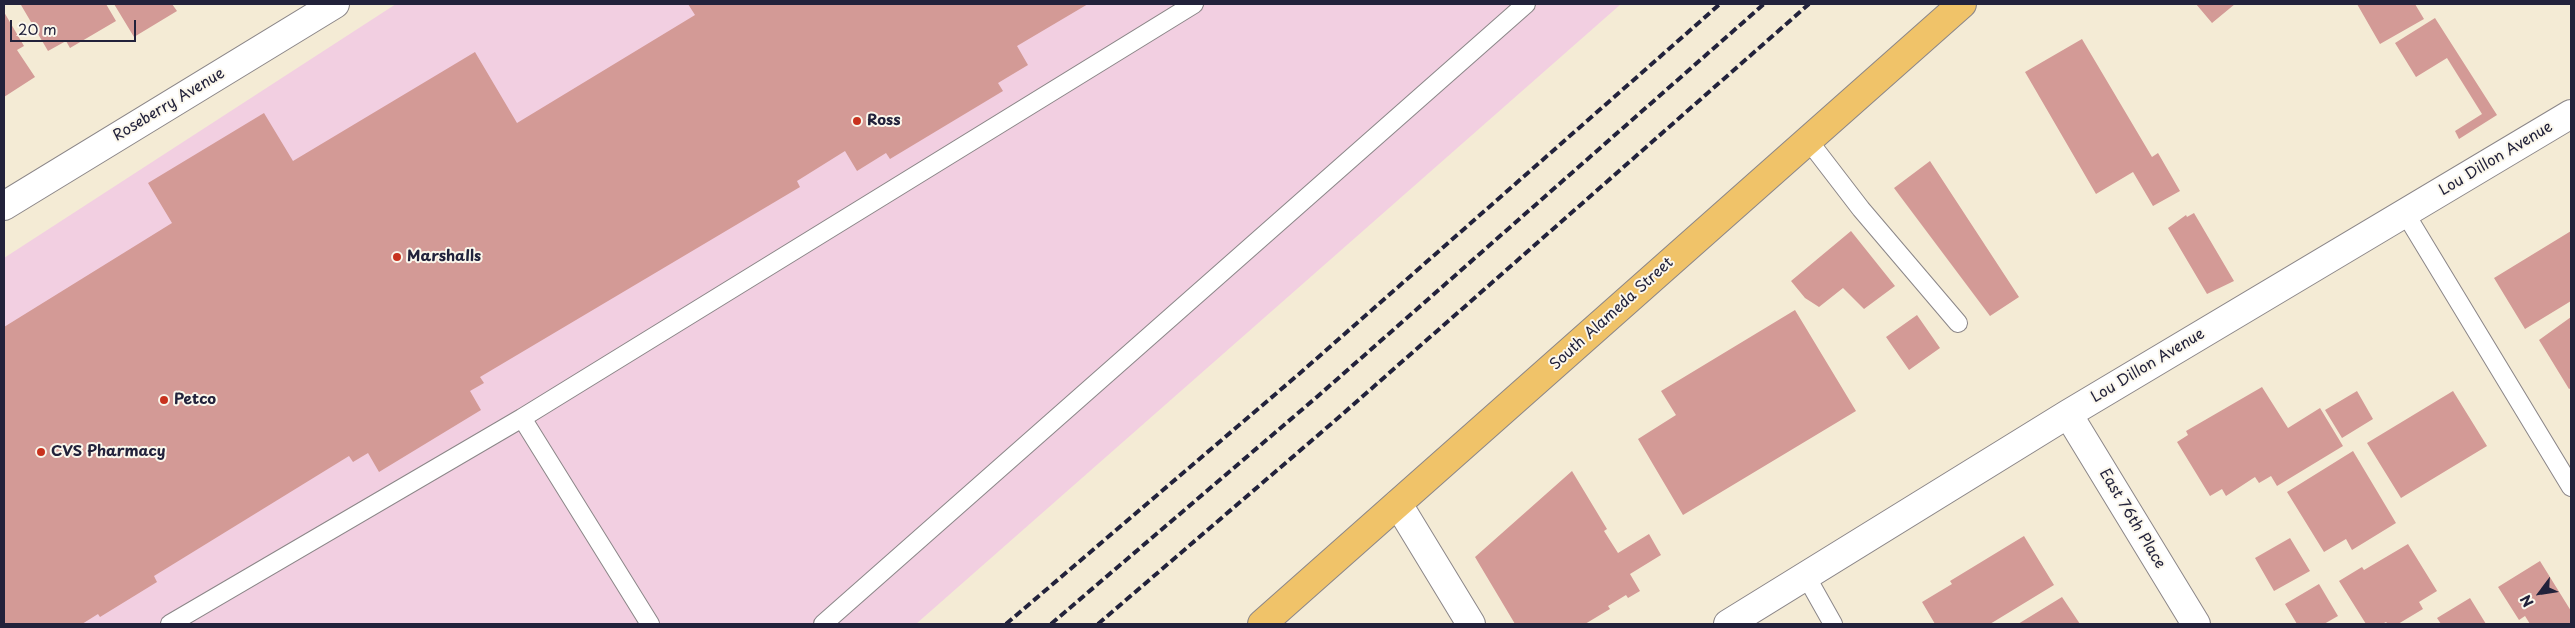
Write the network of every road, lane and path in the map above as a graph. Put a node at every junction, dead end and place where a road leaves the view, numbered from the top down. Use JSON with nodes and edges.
{"nodes":[{"id":1,"x":335,"y":4,"type":"edge"},
{"id":2,"x":1194,"y":4,"type":"edge"},
{"id":3,"x":1526,"y":4,"type":"edge"},
{"id":4,"x":1962,"y":4,"type":"edge"},
{"id":5,"x":2571,"y":114,"type":"edge"},
{"id":6,"x":1808,"y":140,"type":"junction"},
{"id":7,"x":4,"y":206,"type":"edge"},
{"id":8,"x":2405,"y":213,"type":"junction"},
{"id":9,"x":1958,"y":323,"type":"dead end"},
{"id":10,"x":2068,"y":414,"type":"junction"},
{"id":11,"x":522,"y":418,"type":"junction"},
{"id":12,"x":2571,"y":487,"type":"edge"},
{"id":13,"x":1398,"y":504,"type":"junction"},
{"id":14,"x":1806,"y":576,"type":"junction"},
{"id":15,"x":170,"y":624,"type":"edge"},
{"id":16,"x":650,"y":624,"type":"edge"},
{"id":17,"x":823,"y":624,"type":"edge"},
{"id":18,"x":1262,"y":624,"type":"edge"},
{"id":19,"x":1472,"y":624,"type":"edge"},
{"id":20,"x":1728,"y":624,"type":"edge"},
{"id":21,"x":1833,"y":624,"type":"edge"},
{"id":22,"x":2196,"y":624,"type":"edge"}],
"edges":[{"from":1,"to":7,"type":"street","name":"Roseberry Avenue"},
{"from":2,"to":11,"type":"lane"},
{"from":3,"to":17,"type":"lane"},
{"from":4,"to":6,"type":"main road","name":"South Alameda Street"},
{"from":5,"to":8,"type":"street","name":"Lou Dillon Avenue"},
{"from":6,"to":9,"type":"lane"},
{"from":6,"to":13,"type":"main road","name":"South Alameda Street"},
{"from":8,"to":10,"type":"street","name":"Lou Dillon Avenue"},
{"from":8,"to":12,"type":"lane"},
{"from":10,"to":14,"type":"street","name":"Lou Dillon Avenue"},
{"from":10,"to":22,"type":"street","name":"East 76th Place"},
{"from":11,"to":15,"type":"lane"},
{"from":11,"to":16,"type":"lane"},
{"from":13,"to":18,"type":"main road","name":"South Alameda Street"},
{"from":13,"to":19,"type":"street"},
{"from":14,"to":20,"type":"street","name":"Lou Dillon Avenue"},
{"from":14,"to":21,"type":"lane"}]}
